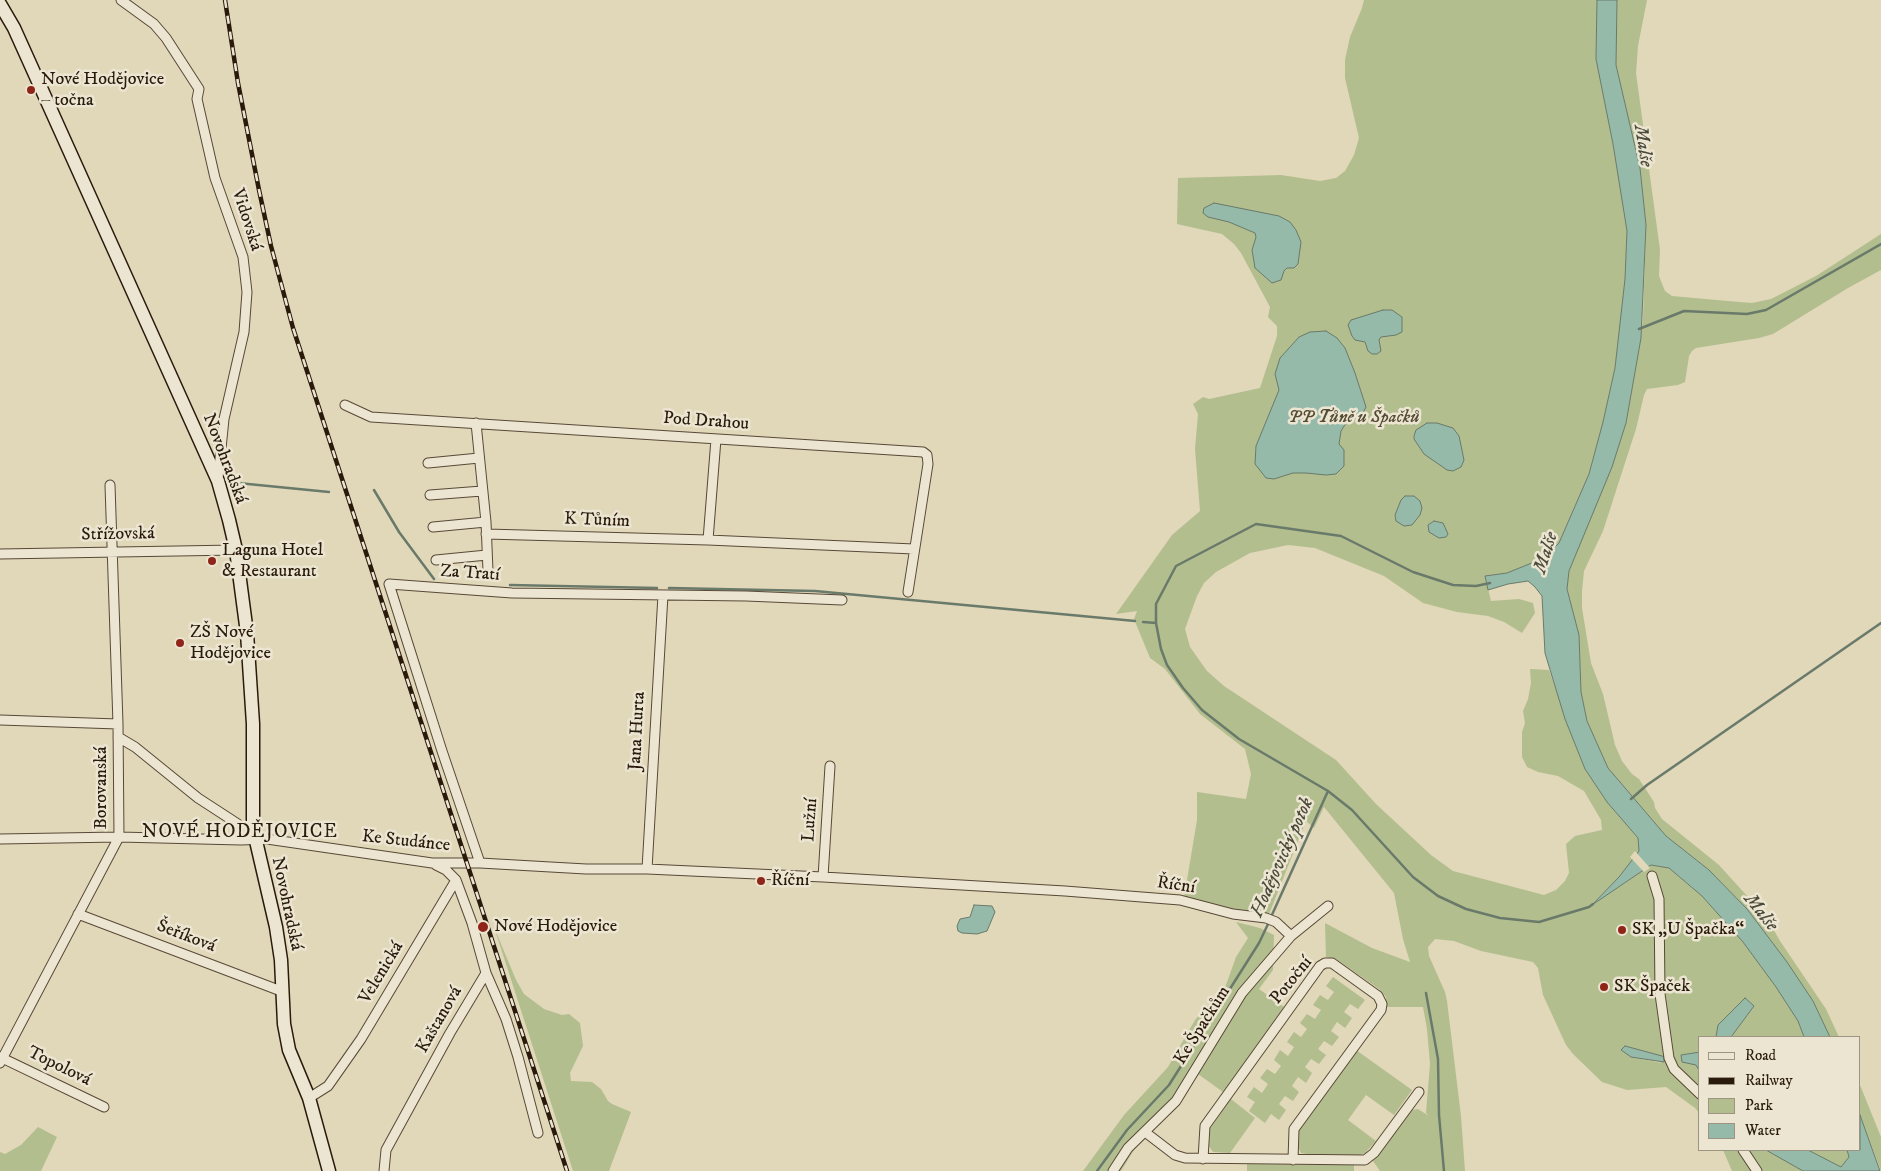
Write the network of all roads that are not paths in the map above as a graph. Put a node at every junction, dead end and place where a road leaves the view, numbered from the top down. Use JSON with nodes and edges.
{"nodes":[{"id":1,"x":7,"y":0,"type":"edge"},
{"id":2,"x":121,"y":0,"type":"edge"},
{"id":3,"x":0,"y":4,"type":"edge"},
{"id":4,"x":12,"y":24,"type":"junction"},
{"id":5,"x":346,"y":405,"type":"dead end"},
{"id":6,"x":476,"y":423,"type":"junction"},
{"id":7,"x":716,"y":439,"type":"junction"},
{"id":8,"x":479,"y":458,"type":"junction"},
{"id":9,"x":428,"y":463,"type":"dead end"},
{"id":10,"x":218,"y":482,"type":"junction"},
{"id":11,"x":110,"y":485,"type":"dead end"},
{"id":12,"x":482,"y":491,"type":"junction"},
{"id":13,"x":430,"y":495,"type":"dead end"},
{"id":14,"x":486,"y":522,"type":"junction"},
{"id":15,"x":433,"y":527,"type":"dead end"},
{"id":16,"x":486,"y":534,"type":"junction"},
{"id":17,"x":708,"y":540,"type":"junction"},
{"id":18,"x":914,"y":549,"type":"junction"},
{"id":19,"x":236,"y":550,"type":"junction"},
{"id":20,"x":113,"y":552,"type":"junction"},
{"id":21,"x":0,"y":554,"type":"edge"},
{"id":22,"x":487,"y":555,"type":"junction"},
{"id":23,"x":436,"y":560,"type":"dead end"},
{"id":24,"x":488,"y":571,"type":"dead end"},
{"id":25,"x":908,"y":592,"type":"dead end"},
{"id":26,"x":663,"y":595,"type":"junction"},
{"id":27,"x":842,"y":600,"type":"dead end"},
{"id":28,"x":0,"y":720,"type":"edge"},
{"id":29,"x":118,"y":724,"type":"junction"},
{"id":30,"x":118,"y":737,"type":"junction"},
{"id":31,"x":830,"y":766,"type":"dead end"},
{"id":32,"x":238,"y":824,"type":"dead end"},
{"id":33,"x":119,"y":837,"type":"junction"},
{"id":34,"x":0,"y":839,"type":"edge"},
{"id":35,"x":255,"y":840,"type":"junction"},
{"id":36,"x":432,"y":863,"type":"junction"},
{"id":37,"x":480,"y":863,"type":"junction"},
{"id":38,"x":647,"y":869,"type":"junction"},
{"id":39,"x":823,"y":876,"type":"junction"},
{"id":40,"x":1652,"y":876,"type":"dead end"},
{"id":41,"x":456,"y":880,"type":"junction"},
{"id":42,"x":1328,"y":906,"type":"dead end"},
{"id":43,"x":78,"y":914,"type":"junction"},
{"id":44,"x":1291,"y":936,"type":"junction"},
{"id":45,"x":486,"y":973,"type":"junction"},
{"id":46,"x":281,"y":991,"type":"junction"},
{"id":47,"x":1,"y":1060,"type":"edge"},
{"id":48,"x":1419,"y":1092,"type":"dead end"},
{"id":49,"x":1698,"y":1092,"type":"edge"},
{"id":50,"x":309,"y":1098,"type":"junction"},
{"id":51,"x":104,"y":1107,"type":"dead end"},
{"id":52,"x":1144,"y":1132,"type":"junction"},
{"id":53,"x":538,"y":1133,"type":"dead end"},
{"id":54,"x":1744,"y":1151,"type":"edge"},
{"id":55,"x":1203,"y":1159,"type":"junction"},
{"id":56,"x":1293,"y":1160,"type":"junction"},
{"id":57,"x":329,"y":1171,"type":"edge"},
{"id":58,"x":384,"y":1171,"type":"edge"},
{"id":59,"x":1114,"y":1171,"type":"edge"},
{"id":60,"x":1757,"y":1171,"type":"edge"}],
"edges":[{"from":1,"to":4,"type":"main road","name":"Novohradská"},
{"from":2,"to":10,"type":"street","name":"Vidovská"},
{"from":3,"to":4,"type":"main road","name":"Novohradská"},
{"from":4,"to":10,"type":"main road","name":"Novohradská"},
{"from":5,"to":6,"type":"street","name":"Pod Drahou"},
{"from":6,"to":7,"type":"street","name":"Pod Drahou"},
{"from":6,"to":8,"type":"street"},
{"from":7,"to":17,"type":"street"},
{"from":7,"to":18,"type":"street","name":"Pod Drahou"},
{"from":8,"to":9,"type":"street"},
{"from":8,"to":12,"type":"street"},
{"from":10,"to":19,"type":"main road","name":"Novohradská"},
{"from":11,"to":20,"type":"street","name":"Borovanská"},
{"from":12,"to":13,"type":"street"},
{"from":12,"to":14,"type":"street"},
{"from":14,"to":15,"type":"street"},
{"from":14,"to":16,"type":"street"},
{"from":16,"to":17,"type":"street","name":"K Tůním"},
{"from":16,"to":22,"type":"street"},
{"from":17,"to":18,"type":"street","name":"K Tůním"},
{"from":18,"to":25,"type":"street","name":"Pod Drahou"},
{"from":19,"to":20,"type":"street","name":"Střížovská"},
{"from":19,"to":35,"type":"main road","name":"Novohradská"},
{"from":20,"to":21,"type":"street","name":"Střížovská"},
{"from":20,"to":29,"type":"street","name":"Borovanská"},
{"from":22,"to":23,"type":"street"},
{"from":22,"to":24,"type":"street"},
{"from":26,"to":27,"type":"street","name":"Za Tratí"},
{"from":26,"to":37,"type":"street","name":"Za Tratí"},
{"from":26,"to":38,"type":"street","name":"Jana Hurta"},
{"from":28,"to":29,"type":"street"},
{"from":29,"to":30,"type":"street","name":"Borovanská"},
{"from":30,"to":32,"type":"street"},
{"from":30,"to":33,"type":"street","name":"Borovanská"},
{"from":31,"to":39,"type":"street","name":"Lužní"},
{"from":33,"to":34,"type":"street","name":"Ke Studánce"},
{"from":33,"to":35,"type":"street","name":"Ke Studánce"},
{"from":33,"to":43,"type":"street","name":"Borovanská"},
{"from":35,"to":36,"type":"street","name":"Ke Studánce"},
{"from":35,"to":46,"type":"main road","name":"Novohradská"},
{"from":36,"to":37,"type":"street","name":"Ke Studánce"},
{"from":36,"to":41,"type":"street"},
{"from":37,"to":38,"type":"street","name":"Říční"},
{"from":38,"to":39,"type":"street","name":"Říční"},
{"from":39,"to":44,"type":"street","name":"Říční"},
{"from":40,"to":49,"type":"street"},
{"from":41,"to":45,"type":"street"},
{"from":41,"to":50,"type":"street","name":"Velenická"},
{"from":42,"to":44,"type":"street","name":"Ke Špačkům"},
{"from":43,"to":46,"type":"street","name":"Šeříková"},
{"from":43,"to":47,"type":"street","name":"Borovanská"},
{"from":44,"to":52,"type":"street","name":"Ke Špačkům"},
{"from":45,"to":53,"type":"street"},
{"from":45,"to":58,"type":"street","name":"Kaštanová"},
{"from":46,"to":50,"type":"main road","name":"Novohradská"},
{"from":47,"to":51,"type":"street","name":"Topolová"},
{"from":48,"to":56,"type":"street"},
{"from":50,"to":57,"type":"main road","name":"Novohradská"},
{"from":52,"to":55,"type":"street"},
{"from":52,"to":59,"type":"street","name":"Ke Špačkům"},
{"from":54,"to":60,"type":"street"},
{"from":55,"to":56,"type":"street"},
{"from":55,"to":56,"type":"street","name":"Potoční"}]}
